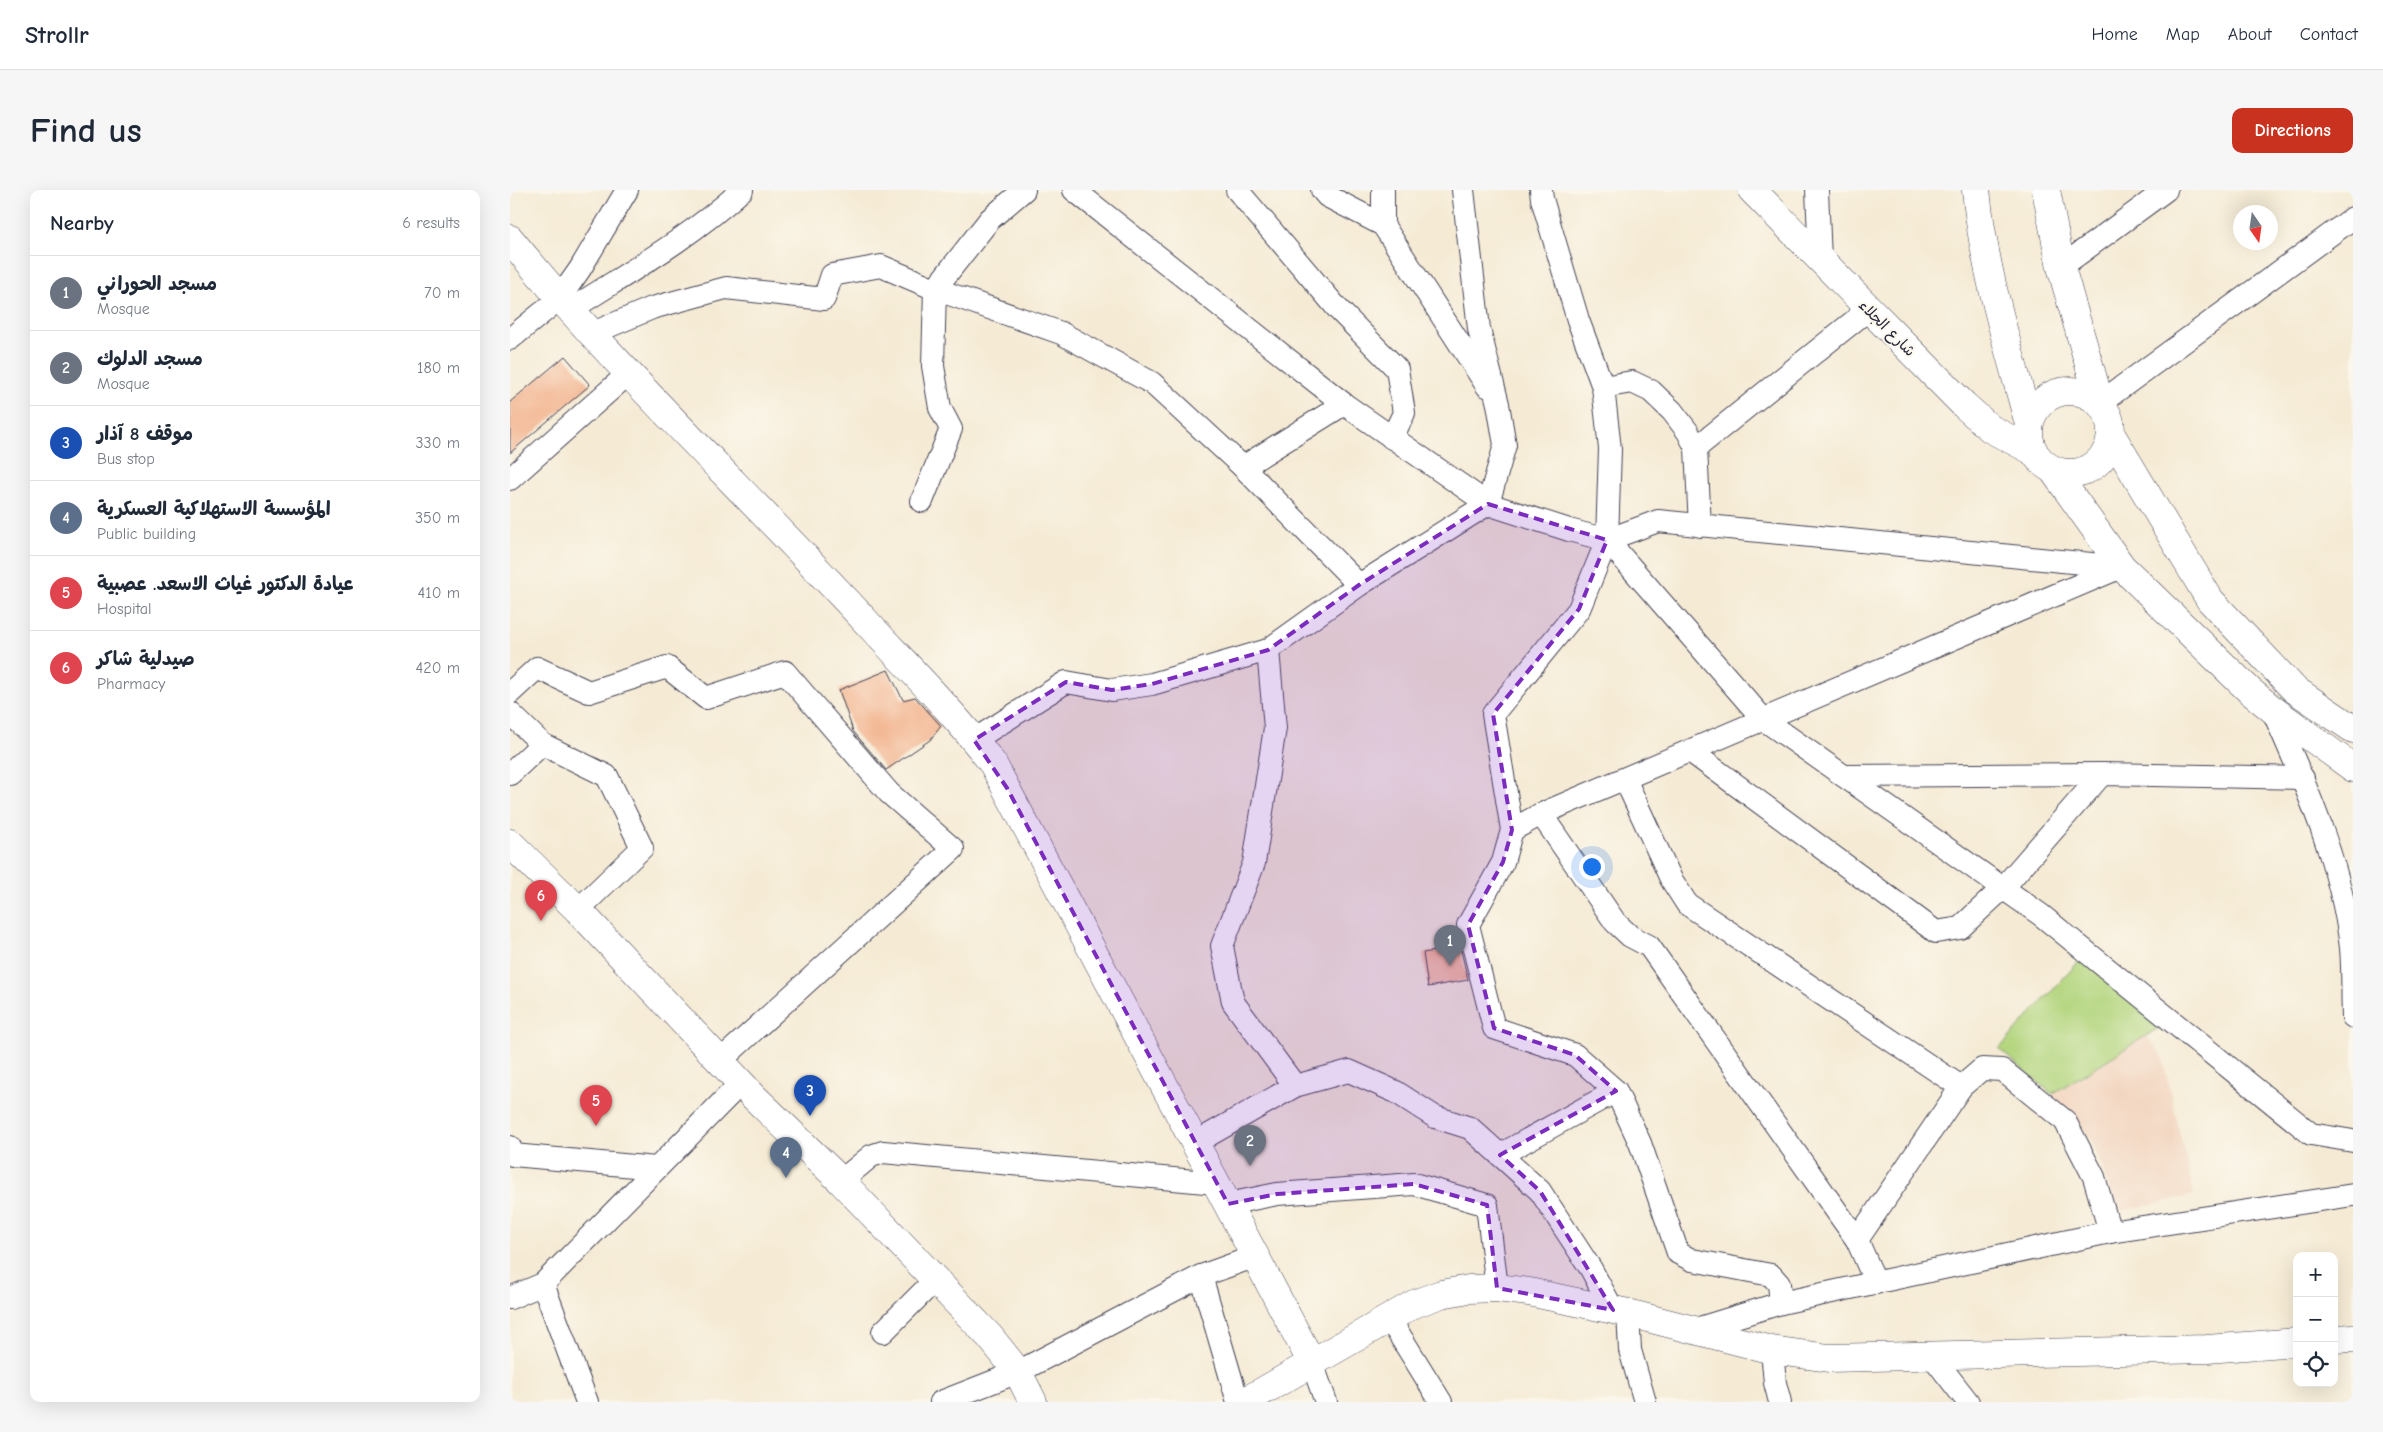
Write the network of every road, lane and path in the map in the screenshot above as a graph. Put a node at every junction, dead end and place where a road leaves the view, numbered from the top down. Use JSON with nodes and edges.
{"nodes":[{"id":1,"x":628,"y":190,"type":"edge"},
{"id":2,"x":742,"y":190,"type":"edge"},
{"id":3,"x":1024,"y":190,"type":"edge"},
{"id":4,"x":1074,"y":190,"type":"edge"},
{"id":5,"x":1237,"y":190,"type":"edge"},
{"id":6,"x":1322,"y":190,"type":"edge"},
{"id":7,"x":1383,"y":190,"type":"edge"},
{"id":8,"x":1463,"y":190,"type":"edge"},
{"id":9,"x":1542,"y":190,"type":"edge"},
{"id":10,"x":1752,"y":190,"type":"edge"},
{"id":11,"x":1817,"y":190,"type":"edge"},
{"id":12,"x":1976,"y":190,"type":"edge"},
{"id":13,"x":2046,"y":190,"type":"edge"},
{"id":14,"x":2166,"y":190,"type":"edge"},
{"id":15,"x":2353,"y":218,"type":"edge"},
{"id":16,"x":1382,"y":225,"type":"junction"},
{"id":17,"x":510,"y":239,"type":"edge"},
{"id":18,"x":1820,"y":260,"type":"junction"},
{"id":19,"x":2061,"y":267,"type":"junction"},
{"id":20,"x":935,"y":290,"type":"junction"},
{"id":21,"x":565,"y":304,"type":"junction"},
{"id":22,"x":1869,"y":309,"type":"junction"},
{"id":23,"x":593,"y":333,"type":"junction"},
{"id":24,"x":510,"y":339,"type":"edge"},
{"id":25,"x":629,"y":372,"type":"junction"},
{"id":26,"x":1603,"y":387,"type":"junction"},
{"id":27,"x":2100,"y":403,"type":"junction"},
{"id":28,"x":1344,"y":404,"type":"junction"},
{"id":29,"x":1498,"y":404,"type":"junction"},
{"id":30,"x":2029,"y":424,"type":"junction"},
{"id":31,"x":2112,"y":436,"type":"junction"},
{"id":32,"x":1392,"y":438,"type":"junction"},
{"id":33,"x":1696,"y":448,"type":"junction"},
{"id":34,"x":2033,"y":452,"type":"junction"},
{"id":35,"x":1243,"y":467,"type":"junction"},
{"id":36,"x":2053,"y":470,"type":"junction"},
{"id":37,"x":510,"y":479,"type":"edge"},
{"id":38,"x":922,"y":501,"type":"dead end"},
{"id":39,"x":1488,"y":504,"type":"junction"},
{"id":40,"x":1700,"y":526,"type":"junction"},
{"id":41,"x":1607,"y":540,"type":"junction"},
{"id":42,"x":2122,"y":567,"type":"junction"},
{"id":43,"x":1359,"y":585,"type":"junction"},
{"id":44,"x":1268,"y":650,"type":"junction"},
{"id":45,"x":510,"y":693,"type":"edge"},
{"id":46,"x":2272,"y":709,"type":"junction"},
{"id":47,"x":510,"y":713,"type":"edge"},
{"id":48,"x":1763,"y":719,"type":"junction"},
{"id":49,"x":2353,"y":729,"type":"edge"},
{"id":50,"x":974,"y":740,"type":"junction"},
{"id":51,"x":542,"y":744,"type":"junction"},
{"id":52,"x":1690,"y":751,"type":"junction"},
{"id":53,"x":2353,"y":768,"type":"edge"},
{"id":54,"x":510,"y":774,"type":"edge"},
{"id":55,"x":2102,"y":774,"type":"junction"},
{"id":56,"x":1844,"y":776,"type":"junction"},
{"id":57,"x":2303,"y":778,"type":"junction"},
{"id":58,"x":1625,"y":779,"type":"junction"},
{"id":59,"x":1541,"y":814,"type":"junction"},
{"id":60,"x":1512,"y":830,"type":"junction"},
{"id":61,"x":510,"y":842,"type":"edge"},
{"id":62,"x":2004,"y":888,"type":"junction"},
{"id":63,"x":578,"y":910,"type":"junction"},
{"id":64,"x":2352,"y":947,"type":"edge"},
{"id":65,"x":2353,"y":1017,"type":"edge"},
{"id":66,"x":720,"y":1061,"type":"junction"},
{"id":67,"x":741,"y":1083,"type":"junction"},
{"id":68,"x":1295,"y":1086,"type":"junction"},
{"id":69,"x":1961,"y":1087,"type":"junction"},
{"id":70,"x":1616,"y":1092,"type":"junction"},
{"id":71,"x":2353,"y":1141,"type":"edge"},
{"id":72,"x":1195,"y":1143,"type":"junction"},
{"id":73,"x":510,"y":1147,"type":"edge"},
{"id":74,"x":1500,"y":1155,"type":"junction"},
{"id":75,"x":656,"y":1168,"type":"junction"},
{"id":76,"x":841,"y":1181,"type":"junction"},
{"id":77,"x":1222,"y":1194,"type":"junction"},
{"id":78,"x":2353,"y":1195,"type":"edge"},
{"id":79,"x":2110,"y":1232,"type":"junction"},
{"id":80,"x":1857,"y":1240,"type":"junction"},
{"id":81,"x":1256,"y":1256,"type":"junction"},
{"id":82,"x":1201,"y":1276,"type":"junction"},
{"id":83,"x":936,"y":1280,"type":"junction"},
{"id":84,"x":1876,"y":1283,"type":"junction"},
{"id":85,"x":543,"y":1284,"type":"junction"},
{"id":86,"x":1497,"y":1288,"type":"junction"},
{"id":87,"x":510,"y":1298,"type":"edge"},
{"id":88,"x":1781,"y":1303,"type":"junction"},
{"id":89,"x":1621,"y":1311,"type":"junction"},
{"id":90,"x":1389,"y":1318,"type":"junction"},
{"id":91,"x":1693,"y":1330,"type":"junction"},
{"id":92,"x":883,"y":1332,"type":"dead end"},
{"id":93,"x":2353,"y":1338,"type":"edge"},
{"id":94,"x":2338,"y":1339,"type":"edge"},
{"id":95,"x":2293,"y":1342,"type":"edge"},
{"id":96,"x":1772,"y":1350,"type":"junction"},
{"id":97,"x":1933,"y":1357,"type":"junction"},
{"id":98,"x":1312,"y":1363,"type":"junction"},
{"id":99,"x":1018,"y":1372,"type":"junction"},
{"id":100,"x":587,"y":1402,"type":"edge"},
{"id":101,"x":940,"y":1402,"type":"edge"},
{"id":102,"x":1032,"y":1402,"type":"edge"},
{"id":103,"x":1238,"y":1402,"type":"edge"},
{"id":104,"x":1244,"y":1402,"type":"edge"},
{"id":105,"x":1326,"y":1402,"type":"edge"},
{"id":106,"x":1441,"y":1402,"type":"edge"},
{"id":107,"x":1645,"y":1402,"type":"edge"},
{"id":108,"x":1780,"y":1402,"type":"edge"},
{"id":109,"x":1968,"y":1402,"type":"edge"}],
"edges":[{"from":1,"to":21,"type":"street"},
{"from":2,"to":21,"type":"street"},
{"from":3,"to":20,"type":"street"},
{"from":4,"to":28,"type":"street"},
{"from":5,"to":32,"type":"street"},
{"from":6,"to":16,"type":"street"},
{"from":7,"to":16,"type":"street"},
{"from":8,"to":29,"type":"street"},
{"from":9,"to":26,"type":"street"},
{"from":10,"to":18,"type":"main road","name":"شارع الجلاء"},
{"from":11,"to":18,"type":"street"},
{"from":12,"to":30,"type":"main road"},
{"from":13,"to":19,"type":"main road"},
{"from":14,"to":19,"type":"street"},
{"from":15,"to":27,"type":"street"},
{"from":16,"to":29,"type":"street"},
{"from":17,"to":21,"type":"main road"},
{"from":18,"to":22,"type":"main road","name":"شارع الجلاء"},
{"from":19,"to":27,"type":"main road"},
{"from":20,"to":23,"type":"street"},
{"from":20,"to":35,"type":"street"},
{"from":20,"to":38,"type":"street"},
{"from":21,"to":23,"type":"main road"},
{"from":21,"to":24,"type":"street"},
{"from":22,"to":33,"type":"street"},
{"from":22,"to":34,"type":"main road","name":"شارع الجلاء"},
{"from":23,"to":25,"type":"main road"},
{"from":25,"to":37,"type":"street"},
{"from":25,"to":50,"type":"main road"},
{"from":26,"to":33,"type":"street"},
{"from":26,"to":41,"type":"street"},
{"from":27,"to":30,"type":"main road"},
{"from":27,"to":31,"type":"main road"},
{"from":28,"to":32,"type":"street"},
{"from":28,"to":35,"type":"street"},
{"from":29,"to":39,"type":"street"},
{"from":30,"to":34,"type":"main road"},
{"from":31,"to":36,"type":"main road"},
{"from":31,"to":49,"type":"main road"},
{"from":32,"to":39,"type":"street"},
{"from":33,"to":40,"type":"street"},
{"from":34,"to":36,"type":"main road"},
{"from":35,"to":43,"type":"street"},
{"from":36,"to":42,"type":"main road"},
{"from":39,"to":41,"type":"street"},
{"from":39,"to":43,"type":"street"},
{"from":40,"to":41,"type":"street"},
{"from":40,"to":42,"type":"street"},
{"from":41,"to":48,"type":"street"},
{"from":41,"to":60,"type":"street"},
{"from":42,"to":46,"type":"main road"},
{"from":42,"to":48,"type":"street"},
{"from":43,"to":44,"type":"street"},
{"from":44,"to":50,"type":"street"},
{"from":44,"to":68,"type":"street"},
{"from":45,"to":66,"type":"street"},
{"from":46,"to":53,"type":"main road"},
{"from":46,"to":57,"type":"street"},
{"from":47,"to":51,"type":"street"},
{"from":48,"to":52,"type":"street"},
{"from":48,"to":56,"type":"street"},
{"from":50,"to":72,"type":"main road"},
{"from":51,"to":54,"type":"street"},
{"from":51,"to":63,"type":"street"},
{"from":52,"to":58,"type":"street"},
{"from":52,"to":62,"type":"street"},
{"from":55,"to":56,"type":"street"},
{"from":55,"to":57,"type":"street"},
{"from":55,"to":62,"type":"street"},
{"from":56,"to":62,"type":"street"},
{"from":57,"to":64,"type":"street"},
{"from":58,"to":59,"type":"street"},
{"from":58,"to":69,"type":"street"},
{"from":59,"to":60,"type":"street"},
{"from":59,"to":80,"type":"street"},
{"from":60,"to":70,"type":"street"},
{"from":61,"to":63,"type":"main road"},
{"from":62,"to":71,"type":"street"},
{"from":63,"to":66,"type":"main road"},
{"from":64,"to":65,"type":"street"},
{"from":66,"to":67,"type":"main road"},
{"from":67,"to":75,"type":"street"},
{"from":67,"to":76,"type":"main road"},
{"from":68,"to":72,"type":"street"},
{"from":68,"to":74,"type":"street"},
{"from":69,"to":79,"type":"street"},
{"from":69,"to":80,"type":"street"},
{"from":70,"to":74,"type":"street"},
{"from":70,"to":88,"type":"street"},
{"from":72,"to":77,"type":"main road"},
{"from":73,"to":75,"type":"street"},
{"from":74,"to":89,"type":"street"},
{"from":75,"to":85,"type":"street"},
{"from":76,"to":77,"type":"street"},
{"from":76,"to":83,"type":"main road"},
{"from":77,"to":81,"type":"main road"},
{"from":77,"to":86,"type":"street"},
{"from":78,"to":79,"type":"street"},
{"from":79,"to":84,"type":"street"},
{"from":80,"to":84,"type":"street"},
{"from":81,"to":82,"type":"street"},
{"from":81,"to":98,"type":"main road"},
{"from":82,"to":99,"type":"street"},
{"from":82,"to":103,"type":"street"},
{"from":83,"to":92,"type":"street"},
{"from":83,"to":99,"type":"main road"},
{"from":84,"to":88,"type":"street"},
{"from":85,"to":87,"type":"street"},
{"from":85,"to":100,"type":"street"},
{"from":86,"to":89,"type":"main road"},
{"from":86,"to":90,"type":"main road"},
{"from":88,"to":91,"type":"street"},
{"from":89,"to":91,"type":"main road"},
{"from":89,"to":107,"type":"street"},
{"from":90,"to":98,"type":"main road"},
{"from":90,"to":106,"type":"street"},
{"from":91,"to":96,"type":"main road"},
{"from":93,"to":94,"type":"main road"},
{"from":95,"to":97,"type":"main road"},
{"from":96,"to":97,"type":"main road"},
{"from":96,"to":108,"type":"street"},
{"from":97,"to":109,"type":"street"},
{"from":98,"to":104,"type":"main road"},
{"from":98,"to":105,"type":"street"},
{"from":99,"to":101,"type":"street"},
{"from":99,"to":102,"type":"main road"}]}
